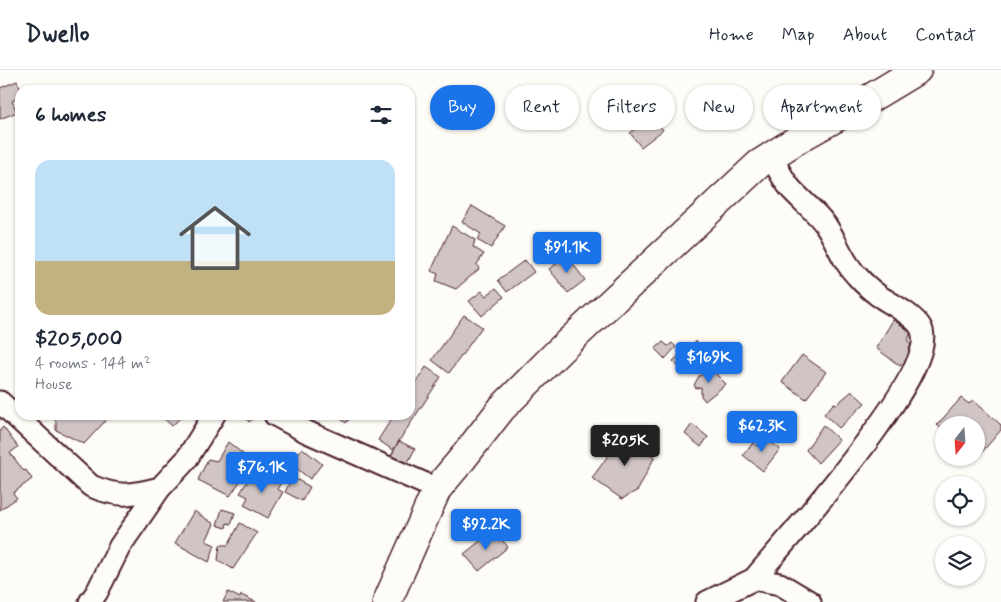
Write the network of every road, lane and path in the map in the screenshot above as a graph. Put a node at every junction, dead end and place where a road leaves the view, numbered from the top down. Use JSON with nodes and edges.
{"nodes":[{"id":1,"x":917,"y":70,"type":"edge"},
{"id":2,"x":771,"y":156,"type":"junction"},
{"id":3,"x":0,"y":402,"type":"edge"},
{"id":4,"x":15,"y":416,"type":"edge"},
{"id":5,"x":20,"y":420,"type":"edge"},
{"id":6,"x":211,"y":420,"type":"edge"},
{"id":7,"x":284,"y":420,"type":"edge"},
{"id":8,"x":160,"y":488,"type":"junction"},
{"id":9,"x":437,"y":489,"type":"junction"},
{"id":10,"x":754,"y":579,"type":"junction"},
{"id":11,"x":90,"y":602,"type":"edge"},
{"id":12,"x":387,"y":602,"type":"edge"},
{"id":13,"x":707,"y":602,"type":"edge"},
{"id":14,"x":810,"y":602,"type":"edge"}],
"edges":[{"from":1,"to":2,"type":"main road"},
{"from":2,"to":9,"type":"main road"},
{"from":2,"to":10,"type":"street"},
{"from":3,"to":4,"type":"street"},
{"from":5,"to":8,"type":"street"},
{"from":6,"to":8,"type":"street"},
{"from":7,"to":9,"type":"street"},
{"from":8,"to":11,"type":"street"},
{"from":9,"to":12,"type":"main road"},
{"from":10,"to":13,"type":"street"},
{"from":10,"to":14,"type":"street"}]}
